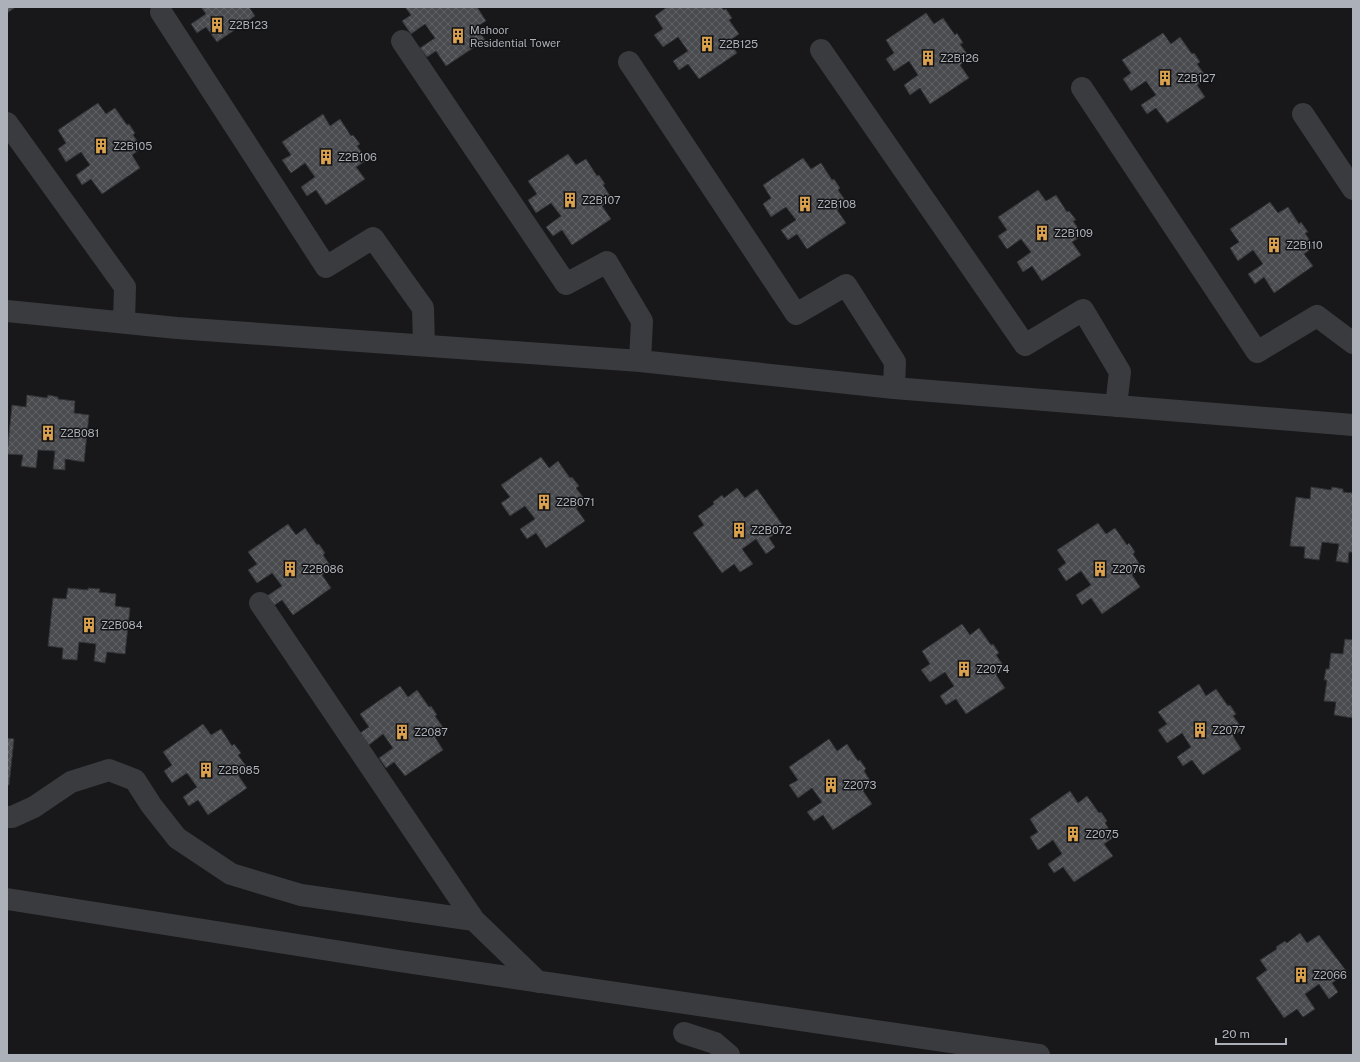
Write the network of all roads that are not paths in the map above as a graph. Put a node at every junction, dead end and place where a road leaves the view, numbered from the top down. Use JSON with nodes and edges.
{"nodes":[{"id":1,"x":161,"y":12,"type":"dead end"},
{"id":2,"x":402,"y":41,"type":"dead end"},
{"id":3,"x":821,"y":50,"type":"dead end"},
{"id":4,"x":629,"y":62,"type":"dead end"},
{"id":5,"x":1082,"y":88,"type":"dead end"},
{"id":6,"x":1303,"y":114,"type":"dead end"},
{"id":7,"x":7,"y":123,"type":"edge"},
{"id":8,"x":1353,"y":189,"type":"edge"},
{"id":9,"x":7,"y":311,"type":"edge"},
{"id":10,"x":124,"y":322,"type":"junction"},
{"id":11,"x":1353,"y":343,"type":"edge"},
{"id":12,"x":424,"y":345,"type":"junction"},
{"id":13,"x":640,"y":362,"type":"junction"},
{"id":14,"x":894,"y":388,"type":"junction"},
{"id":15,"x":1116,"y":406,"type":"junction"},
{"id":16,"x":1353,"y":425,"type":"edge"},
{"id":17,"x":260,"y":603,"type":"dead end"},
{"id":18,"x":7,"y":817,"type":"edge"},
{"id":19,"x":7,"y":899,"type":"edge"},
{"id":20,"x":474,"y":920,"type":"junction"},
{"id":21,"x":538,"y":982,"type":"junction"},
{"id":22,"x":684,"y":1033,"type":"dead end"},
{"id":23,"x":729,"y":1055,"type":"edge"},
{"id":24,"x":1039,"y":1055,"type":"edge"}],
"edges":[{"from":1,"to":12,"type":"street"},
{"from":2,"to":13,"type":"street"},
{"from":3,"to":15,"type":"street"},
{"from":4,"to":14,"type":"street"},
{"from":5,"to":11,"type":"street"},
{"from":6,"to":8,"type":"street"},
{"from":7,"to":10,"type":"street"},
{"from":9,"to":10,"type":"street"},
{"from":10,"to":12,"type":"street"},
{"from":12,"to":13,"type":"street"},
{"from":13,"to":14,"type":"street"},
{"from":14,"to":15,"type":"street"},
{"from":15,"to":16,"type":"street"},
{"from":17,"to":20,"type":"street"},
{"from":18,"to":20,"type":"street"},
{"from":19,"to":21,"type":"street"},
{"from":20,"to":21,"type":"street"},
{"from":21,"to":24,"type":"street"},
{"from":22,"to":23,"type":"street"}]}
